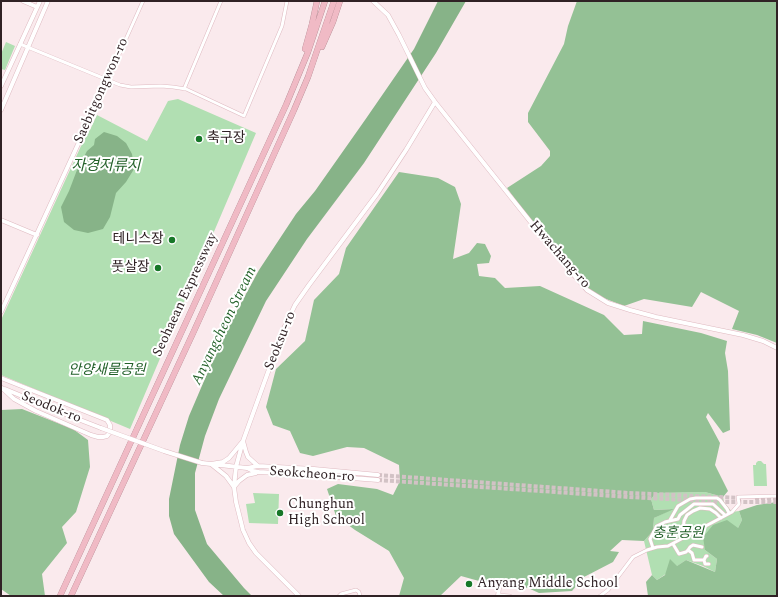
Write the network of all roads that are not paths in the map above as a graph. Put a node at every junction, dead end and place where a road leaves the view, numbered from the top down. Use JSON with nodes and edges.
{"nodes":[{"id":1,"x":23,"y":1,"type":"edge"},
{"id":2,"x":40,"y":1,"type":"edge"},
{"id":3,"x":48,"y":1,"type":"edge"},
{"id":4,"x":142,"y":1,"type":"edge"},
{"id":5,"x":221,"y":1,"type":"edge"},
{"id":6,"x":287,"y":1,"type":"edge"},
{"id":7,"x":317,"y":1,"type":"edge"},
{"id":8,"x":325,"y":1,"type":"edge"},
{"id":9,"x":334,"y":1,"type":"edge"},
{"id":10,"x":340,"y":1,"type":"edge"},
{"id":11,"x":373,"y":1,"type":"edge"},
{"id":12,"x":37,"y":7,"type":"junction"},
{"id":13,"x":20,"y":44,"type":"junction"},
{"id":14,"x":28,"y":47,"type":"junction"},
{"id":15,"x":298,"y":74,"type":"junction"},
{"id":16,"x":308,"y":76,"type":"junction"},
{"id":17,"x":108,"y":79,"type":"junction"},
{"id":18,"x":1,"y":86,"type":"edge"},
{"id":19,"x":184,"y":89,"type":"junction"},
{"id":20,"x":435,"y":102,"type":"junction"},
{"id":21,"x":1,"y":110,"type":"edge"},
{"id":22,"x":1,"y":220,"type":"edge"},
{"id":23,"x":37,"y":235,"type":"junction"},
{"id":24,"x":1,"y":312,"type":"edge"},
{"id":25,"x":777,"y":348,"type":"edge"},
{"id":26,"x":1,"y":378,"type":"edge"},
{"id":27,"x":2,"y":388,"type":"edge"},
{"id":28,"x":243,"y":441,"type":"junction"},
{"id":29,"x":202,"y":463,"type":"joint"},
{"id":30,"x":211,"y":464,"type":"junction"},
{"id":31,"x":258,"y":466,"type":"junction"},
{"id":32,"x":236,"y":467,"type":"junction"},
{"id":33,"x":247,"y":468,"type":"junction"},
{"id":34,"x":259,"y":472,"type":"junction"},
{"id":35,"x":234,"y":488,"type":"junction"},
{"id":36,"x":777,"y":496,"type":"edge"},
{"id":37,"x":713,"y":498,"type":"junction"},
{"id":38,"x":690,"y":499,"type":"junction"},
{"id":39,"x":694,"y":504,"type":"junction"},
{"id":40,"x":713,"y":504,"type":"junction"},
{"id":41,"x":710,"y":509,"type":"junction"},
{"id":42,"x":693,"y":511,"type":"junction"},
{"id":43,"x":729,"y":513,"type":"junction"},
{"id":44,"x":725,"y":515,"type":"junction"},
{"id":45,"x":721,"y":518,"type":"junction"},
{"id":46,"x":678,"y":519,"type":"junction"},
{"id":47,"x":670,"y":520,"type":"junction"},
{"id":48,"x":684,"y":521,"type":"junction"},
{"id":49,"x":684,"y":538,"type":"junction"},
{"id":50,"x":673,"y":544,"type":"junction"},
{"id":51,"x":702,"y":547,"type":"dead end"},
{"id":52,"x":653,"y":548,"type":"junction"},
{"id":53,"x":688,"y":550,"type":"junction"},
{"id":54,"x":707,"y":556,"type":"dead end"},
{"id":55,"x":704,"y":560,"type":"junction"},
{"id":56,"x":709,"y":564,"type":"dead end"},
{"id":57,"x":499,"y":588,"type":"dead end"},
{"id":58,"x":498,"y":595,"type":"edge"},
{"id":59,"x":60,"y":596,"type":"edge"},
{"id":60,"x":71,"y":596,"type":"edge"},
{"id":61,"x":299,"y":596,"type":"edge"},
{"id":62,"x":339,"y":596,"type":"edge"},
{"id":63,"x":360,"y":596,"type":"edge"},
{"id":64,"x":510,"y":596,"type":"edge"},
{"id":65,"x":600,"y":596,"type":"edge"}],
"edges":[{"from":1,"to":12,"type":"street"},
{"from":2,"to":12,"type":"street"},
{"from":3,"to":14,"type":"street"},
{"from":4,"to":17,"type":"street","name":"Saebitgongwon-ro"},
{"from":5,"to":19,"type":"street"},
{"from":6,"to":19,"type":"street"},
{"from":7,"to":15,"type":"highway"},
{"from":8,"to":15,"type":"highway","name":"Seohaean Expressway"},
{"from":9,"to":16,"type":"highway","name":"Seohaean Expressway"},
{"from":10,"to":16,"type":"highway"},
{"from":11,"to":20,"type":"street","name":"Hwachang-ro"},
{"from":12,"to":13,"type":"street"},
{"from":13,"to":14,"type":"street"},
{"from":13,"to":18,"type":"street"},
{"from":14,"to":17,"type":"street"},
{"from":14,"to":21,"type":"street"},
{"from":15,"to":59,"type":"highway","name":"Seohaean Expressway"},
{"from":16,"to":60,"type":"highway","name":"Seohaean Expressway"},
{"from":17,"to":19,"type":"street"},
{"from":17,"to":23,"type":"street","name":"Saebitgongwon-ro"},
{"from":20,"to":25,"type":"street","name":"Hwachang-ro"},
{"from":20,"to":28,"type":"street","name":"Seoksu-ro"},
{"from":22,"to":23,"type":"street"},
{"from":23,"to":24,"type":"street","name":"Saebitgongwon-ro"},
{"from":26,"to":27,"type":"street"},
{"from":27,"to":29,"type":"street","name":"Seodok-ro","bridge":true},
{"from":28,"to":30,"type":"street"},
{"from":28,"to":31,"type":"street"},
{"from":28,"to":32,"type":"street","name":"Seoksu-ro"},
{"from":29,"to":30,"type":"street","name":"Seokcheon-ro"},
{"from":30,"to":32,"type":"street","name":"Seokcheon-ro"},
{"from":30,"to":35,"type":"street"},
{"from":31,"to":33,"type":"street","name":"Seokcheon-ro"},
{"from":31,"to":34,"type":"street","name":"Seokcheon-ro"},
{"from":32,"to":33,"type":"street","name":"Seokcheon-ro"},
{"from":32,"to":35,"type":"street","name":"Seoksu-ro"},
{"from":33,"to":34,"type":"street","name":"Seokcheon-ro"},
{"from":34,"to":35,"type":"street"},
{"from":35,"to":61,"type":"street","name":"Seoksu-ro"},
{"from":36,"to":43,"type":"street"},
{"from":37,"to":38,"type":"street"},
{"from":37,"to":40,"type":"street"},
{"from":37,"to":43,"type":"street"},
{"from":38,"to":39,"type":"street"},
{"from":38,"to":47,"type":"street"},
{"from":39,"to":40,"type":"street"},
{"from":39,"to":42,"type":"street"},
{"from":39,"to":46,"type":"street"},
{"from":40,"to":41,"type":"street"},
{"from":40,"to":44,"type":"street"},
{"from":41,"to":42,"type":"street"},
{"from":41,"to":45,"type":"street"},
{"from":42,"to":48,"type":"street"},
{"from":43,"to":44,"type":"street"},
{"from":44,"to":45,"type":"street"},
{"from":45,"to":49,"type":"street"},
{"from":46,"to":47,"type":"street"},
{"from":46,"to":48,"type":"street"},
{"from":47,"to":52,"type":"street"},
{"from":48,"to":49,"type":"street"},
{"from":49,"to":50,"type":"street"},
{"from":50,"to":52,"type":"street"},
{"from":50,"to":53,"type":"street"},
{"from":51,"to":53,"type":"street"},
{"from":52,"to":65,"type":"street"},
{"from":53,"to":55,"type":"street"},
{"from":54,"to":55,"type":"street"},
{"from":55,"to":56,"type":"street"},
{"from":57,"to":58,"type":"street"},
{"from":58,"to":64,"type":"street"},
{"from":62,"to":63,"type":"street"}]}
